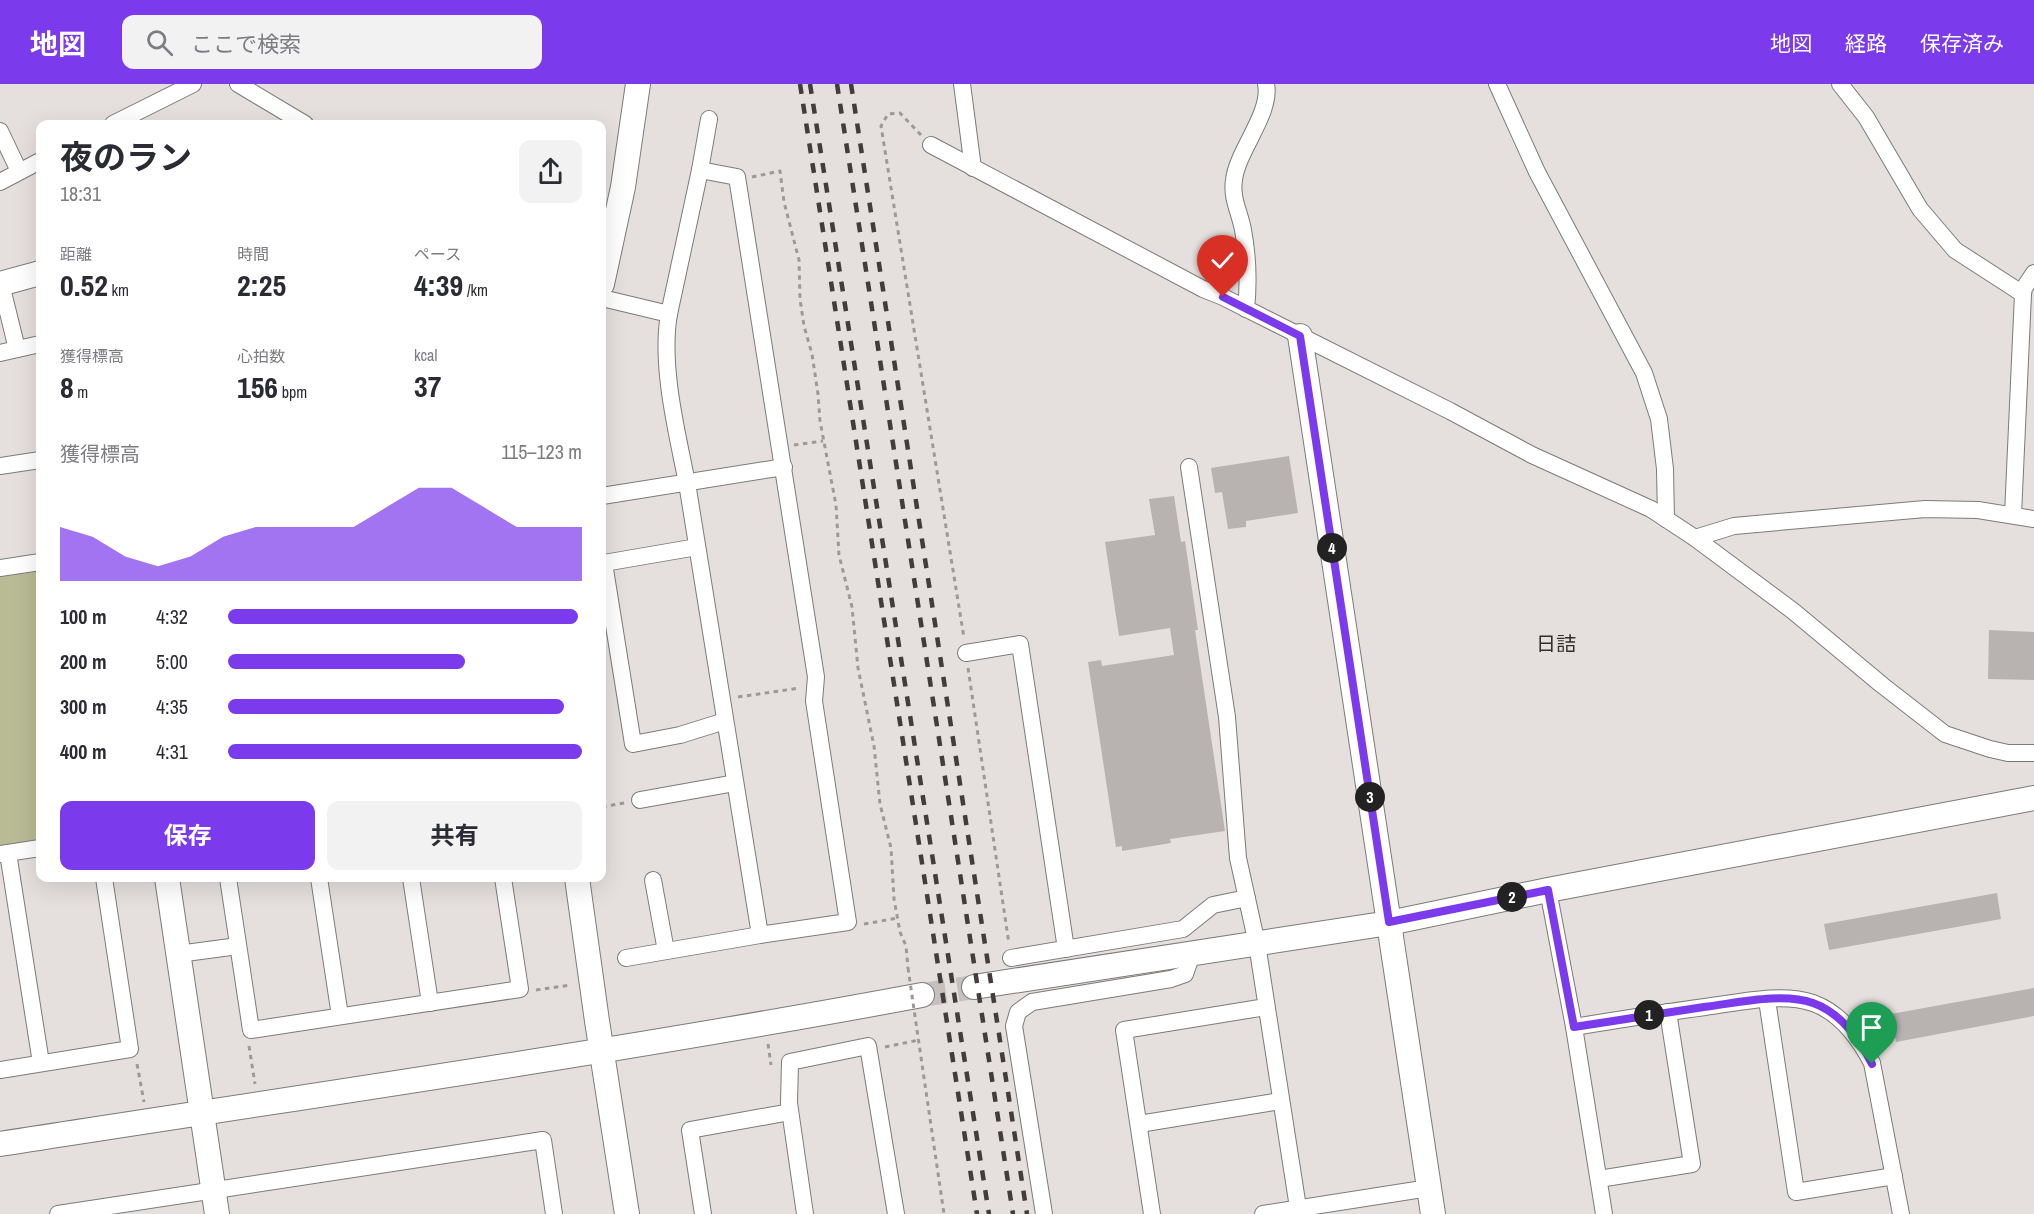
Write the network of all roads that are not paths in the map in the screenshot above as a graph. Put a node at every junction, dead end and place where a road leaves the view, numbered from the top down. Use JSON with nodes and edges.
{"nodes":[{"id":1,"x":193,"y":84,"type":"edge"},
{"id":2,"x":238,"y":84,"type":"edge"},
{"id":3,"x":638,"y":84,"type":"edge"},
{"id":4,"x":962,"y":84,"type":"edge"},
{"id":5,"x":1266,"y":84,"type":"edge"},
{"id":6,"x":1497,"y":84,"type":"edge"},
{"id":7,"x":1840,"y":84,"type":"edge"},
{"id":8,"x":709,"y":119,"type":"dead end"},
{"id":9,"x":121,"y":120,"type":"edge"},
{"id":10,"x":298,"y":120,"type":"edge"},
{"id":11,"x":0,"y":131,"type":"edge"},
{"id":12,"x":931,"y":145,"type":"road end"},
{"id":13,"x":36,"y":163,"type":"edge"},
{"id":14,"x":973,"y":168,"type":"junction"},
{"id":15,"x":700,"y":170,"type":"junction"},
{"id":16,"x":19,"y":171,"type":"junction"},
{"id":17,"x":0,"y":182,"type":"edge"},
{"id":18,"x":606,"y":266,"type":"edge"},
{"id":19,"x":2034,"y":273,"type":"edge"},
{"id":20,"x":36,"y":274,"type":"edge"},
{"id":21,"x":0,"y":284,"type":"edge"},
{"id":22,"x":2023,"y":294,"type":"junction"},
{"id":23,"x":606,"y":299,"type":"edge"},
{"id":24,"x":1246,"y":309,"type":"junction"},
{"id":25,"x":669,"y":314,"type":"junction"},
{"id":26,"x":1300,"y":336,"type":"junction"},
{"id":27,"x":36,"y":345,"type":"edge"},
{"id":28,"x":17,"y":350,"type":"junction"},
{"id":29,"x":0,"y":353,"type":"edge"},
{"id":30,"x":36,"y":461,"type":"edge"},
{"id":31,"x":0,"y":466,"type":"edge"},
{"id":32,"x":784,"y":467,"type":"junction"},
{"id":33,"x":1189,"y":467,"type":"dead end"},
{"id":34,"x":687,"y":483,"type":"junction"},
{"id":35,"x":606,"y":495,"type":"edge"},
{"id":36,"x":2013,"y":515,"type":"junction"},
{"id":37,"x":1666,"y":519,"type":"junction"},
{"id":38,"x":2034,"y":519,"type":"edge"},
{"id":39,"x":1695,"y":538,"type":"junction"},
{"id":40,"x":697,"y":548,"type":"junction"},
{"id":41,"x":36,"y":563,"type":"edge"},
{"id":42,"x":606,"y":563,"type":"edge"},
{"id":43,"x":0,"y":568,"type":"edge"},
{"id":44,"x":606,"y":575,"type":"edge"},
{"id":45,"x":966,"y":652,"type":"road end"},
{"id":46,"x":725,"y":721,"type":"junction"},
{"id":47,"x":2034,"y":753,"type":"edge"},
{"id":48,"x":735,"y":783,"type":"junction"},
{"id":49,"x":2034,"y":798,"type":"edge"},
{"id":50,"x":640,"y":800,"type":"road end"},
{"id":51,"x":36,"y":849,"type":"edge"},
{"id":52,"x":4,"y":853,"type":"edge"},
{"id":53,"x":653,"y":880,"type":"dead end"},
{"id":54,"x":105,"y":882,"type":"edge"},
{"id":55,"x":168,"y":882,"type":"edge"},
{"id":56,"x":229,"y":882,"type":"edge"},
{"id":57,"x":320,"y":882,"type":"edge"},
{"id":58,"x":412,"y":882,"type":"edge"},
{"id":59,"x":504,"y":882,"type":"edge"},
{"id":60,"x":578,"y":882,"type":"edge"},
{"id":61,"x":1548,"y":890,"type":"junction"},
{"id":62,"x":1247,"y":898,"type":"junction"},
{"id":63,"x":1389,"y":922,"type":"junction"},
{"id":64,"x":760,"y":935,"type":"junction"},
{"id":65,"x":1257,"y":944,"type":"junction"},
{"id":66,"x":238,"y":945,"type":"junction"},
{"id":67,"x":1066,"y":949,"type":"junction"},
{"id":68,"x":666,"y":951,"type":"junction"},
{"id":69,"x":178,"y":954,"type":"junction"},
{"id":70,"x":1192,"y":954,"type":"junction"},
{"id":71,"x":626,"y":958,"type":"dead end"},
{"id":72,"x":1011,"y":958,"type":"road end"},
{"id":73,"x":974,"y":987,"type":"tunnel mouth"},
{"id":74,"x":922,"y":995,"type":"tunnel mouth"},
{"id":75,"x":1767,"y":1000,"type":"junction"},
{"id":76,"x":430,"y":1003,"type":"junction"},
{"id":77,"x":1266,"y":1007,"type":"junction"},
{"id":78,"x":1668,"y":1012,"type":"junction"},
{"id":79,"x":340,"y":1016,"type":"junction"},
{"id":80,"x":1574,"y":1027,"type":"junction"},
{"id":81,"x":601,"y":1051,"type":"junction"},
{"id":82,"x":41,"y":1064,"type":"junction"},
{"id":83,"x":0,"y":1070,"type":"edge"},
{"id":84,"x":1280,"y":1101,"type":"junction"},
{"id":85,"x":202,"y":1112,"type":"junction"},
{"id":86,"x":790,"y":1112,"type":"junction"},
{"id":87,"x":1139,"y":1124,"type":"junction"},
{"id":88,"x":0,"y":1144,"type":"edge"},
{"id":89,"x":1894,"y":1176,"type":"junction"},
{"id":90,"x":1599,"y":1179,"type":"junction"},
{"id":91,"x":1429,"y":1188,"type":"junction"},
{"id":92,"x":213,"y":1189,"type":"junction"},
{"id":93,"x":1298,"y":1211,"type":"edge"},
{"id":94,"x":58,"y":1214,"type":"edge"},
{"id":95,"x":217,"y":1214,"type":"edge"},
{"id":96,"x":554,"y":1214,"type":"edge"},
{"id":97,"x":627,"y":1214,"type":"edge"},
{"id":98,"x":703,"y":1214,"type":"edge"},
{"id":99,"x":805,"y":1214,"type":"edge"},
{"id":100,"x":896,"y":1214,"type":"edge"},
{"id":101,"x":1044,"y":1214,"type":"edge"},
{"id":102,"x":1152,"y":1214,"type":"edge"},
{"id":103,"x":1263,"y":1214,"type":"edge"},
{"id":104,"x":1433,"y":1214,"type":"edge"},
{"id":105,"x":1604,"y":1214,"type":"edge"},
{"id":106,"x":1901,"y":1214,"type":"edge"}],
"edges":[{"from":1,"to":9,"type":"street"},
{"from":2,"to":10,"type":"street"},
{"from":3,"to":18,"type":"street"},
{"from":4,"to":14,"type":"street"},
{"from":5,"to":24,"type":"street"},
{"from":6,"to":37,"type":"street"},
{"from":7,"to":22,"type":"street"},
{"from":8,"to":15,"type":"street"},
{"from":11,"to":16,"type":"street"},
{"from":12,"to":14,"type":"street"},
{"from":13,"to":16,"type":"street"},
{"from":14,"to":24,"type":"street"},
{"from":15,"to":25,"type":"street"},
{"from":15,"to":32,"type":"street"},
{"from":16,"to":17,"type":"street"},
{"from":19,"to":22,"type":"street"},
{"from":20,"to":21,"type":"street"},
{"from":21,"to":28,"type":"street"},
{"from":22,"to":36,"type":"street"},
{"from":23,"to":25,"type":"street"},
{"from":24,"to":26,"type":"street"},
{"from":25,"to":34,"type":"street"},
{"from":26,"to":37,"type":"street"},
{"from":26,"to":63,"type":"street"},
{"from":27,"to":28,"type":"street"},
{"from":28,"to":29,"type":"street"},
{"from":30,"to":31,"type":"street"},
{"from":32,"to":34,"type":"street"},
{"from":32,"to":64,"type":"street"},
{"from":33,"to":62,"type":"street"},
{"from":34,"to":35,"type":"street"},
{"from":34,"to":40,"type":"street"},
{"from":36,"to":38,"type":"street"},
{"from":36,"to":39,"type":"street"},
{"from":37,"to":39,"type":"street"},
{"from":39,"to":47,"type":"street"},
{"from":40,"to":42,"type":"street"},
{"from":40,"to":46,"type":"street"},
{"from":41,"to":43,"type":"street"},
{"from":44,"to":46,"type":"street"},
{"from":45,"to":67,"type":"street"},
{"from":46,"to":48,"type":"street"},
{"from":48,"to":50,"type":"street"},
{"from":48,"to":64,"type":"street"},
{"from":49,"to":61,"type":"street"},
{"from":51,"to":52,"type":"street"},
{"from":52,"to":82,"type":"street"},
{"from":53,"to":68,"type":"street"},
{"from":54,"to":82,"type":"street"},
{"from":55,"to":69,"type":"street"},
{"from":56,"to":66,"type":"street"},
{"from":57,"to":79,"type":"street"},
{"from":58,"to":76,"type":"street"},
{"from":59,"to":76,"type":"street"},
{"from":60,"to":81,"type":"street"},
{"from":61,"to":63,"type":"street"},
{"from":61,"to":80,"type":"street"},
{"from":62,"to":65,"type":"street"},
{"from":62,"to":67,"type":"street"},
{"from":63,"to":65,"type":"street"},
{"from":63,"to":91,"type":"street"},
{"from":64,"to":68,"type":"street"},
{"from":65,"to":70,"type":"street"},
{"from":65,"to":77,"type":"street"},
{"from":66,"to":69,"type":"street"},
{"from":66,"to":79,"type":"street"},
{"from":67,"to":72,"type":"street"},
{"from":68,"to":71,"type":"street"},
{"from":69,"to":85,"type":"street"},
{"from":70,"to":73,"type":"street"},
{"from":70,"to":101,"type":"street"},
{"from":74,"to":81,"type":"street"},
{"from":75,"to":78,"type":"street"},
{"from":75,"to":89,"type":"street"},
{"from":75,"to":89,"type":"street"},
{"from":76,"to":79,"type":"street"},
{"from":77,"to":84,"type":"street"},
{"from":77,"to":87,"type":"street"},
{"from":78,"to":80,"type":"street"},
{"from":78,"to":90,"type":"street"},
{"from":80,"to":90,"type":"street"},
{"from":81,"to":85,"type":"street"},
{"from":81,"to":97,"type":"street"},
{"from":82,"to":83,"type":"street"},
{"from":84,"to":87,"type":"street"},
{"from":84,"to":93,"type":"street"},
{"from":85,"to":88,"type":"street"},
{"from":85,"to":92,"type":"street"},
{"from":86,"to":98,"type":"street"},
{"from":86,"to":99,"type":"street"},
{"from":86,"to":100,"type":"street"},
{"from":87,"to":102,"type":"street"},
{"from":89,"to":106,"type":"street"},
{"from":90,"to":105,"type":"street"},
{"from":91,"to":93,"type":"street"},
{"from":91,"to":104,"type":"street"},
{"from":92,"to":94,"type":"street"},
{"from":92,"to":95,"type":"street"},
{"from":92,"to":96,"type":"street"},
{"from":93,"to":103,"type":"street"}]}
